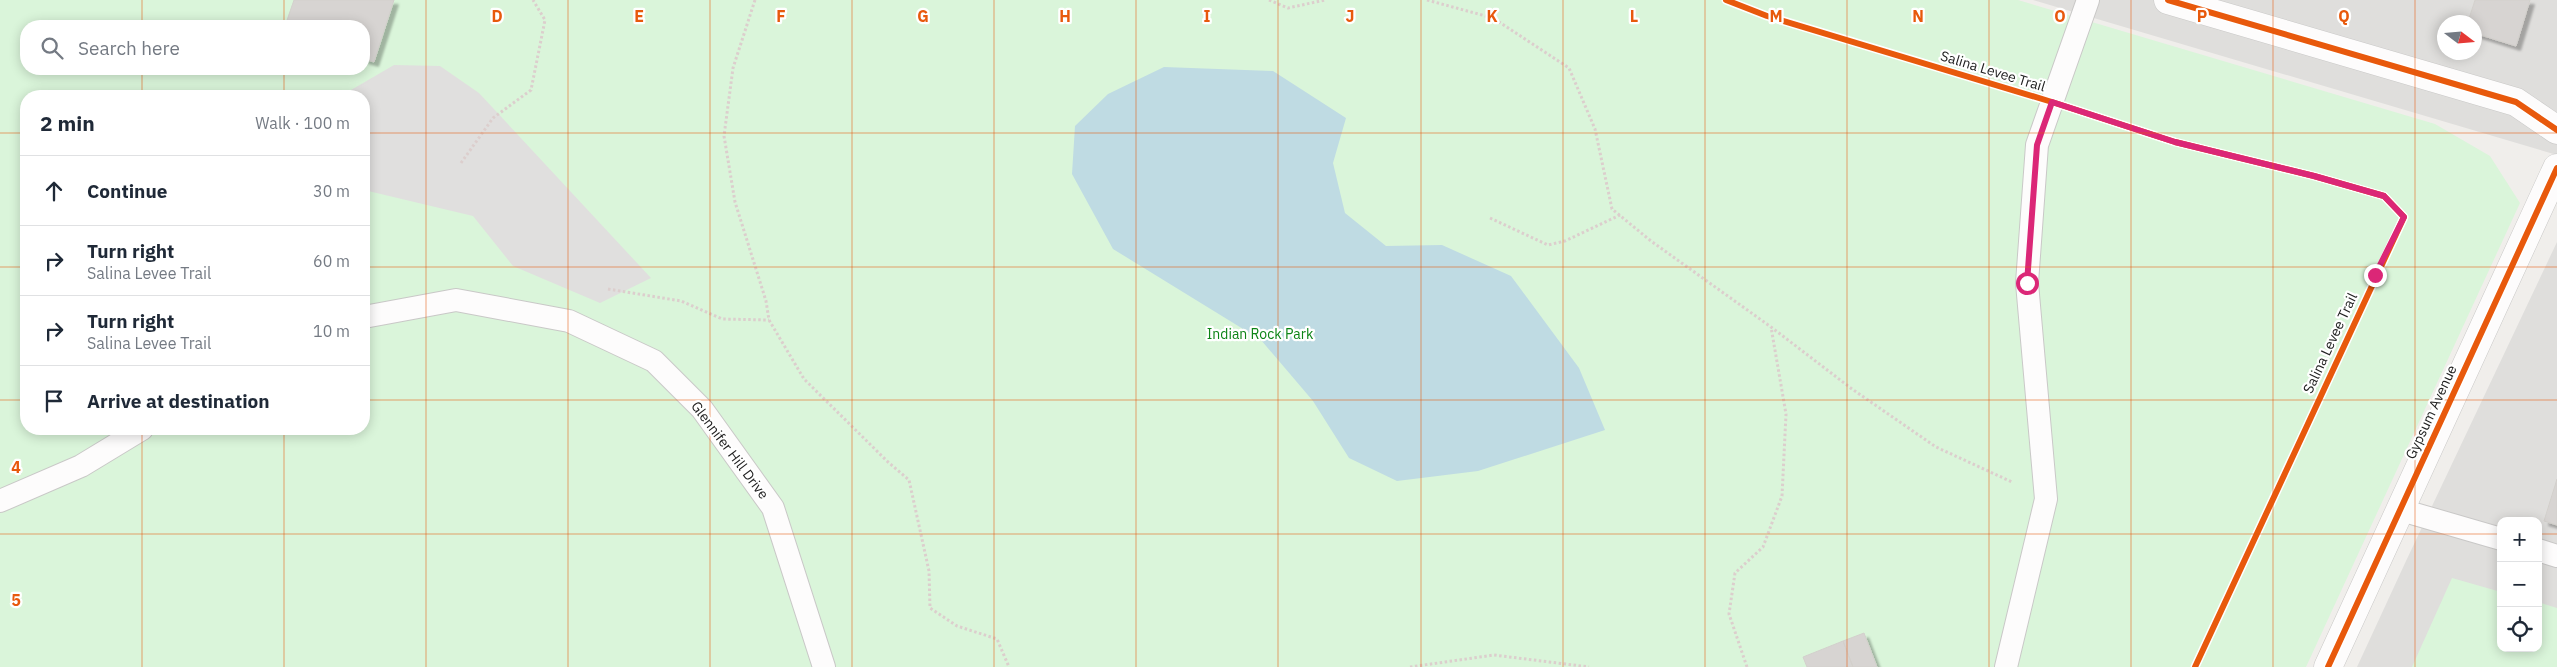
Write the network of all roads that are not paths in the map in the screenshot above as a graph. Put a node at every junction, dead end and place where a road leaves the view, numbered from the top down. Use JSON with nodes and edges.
{"nodes":[{"id":1,"x":2088,"y":0,"type":"edge"},
{"id":2,"x":2168,"y":0,"type":"edge"},
{"id":3,"x":2557,"y":130,"type":"edge"},
{"id":4,"x":2557,"y":168,"type":"edge"},
{"id":5,"x":370,"y":316,"type":"edge"},
{"id":6,"x":132,"y":435,"type":"edge"},
{"id":7,"x":0,"y":501,"type":"edge"},
{"id":8,"x":2400,"y":510,"type":"junction"},
{"id":9,"x":2497,"y":538,"type":"edge"},
{"id":10,"x":2542,"y":551,"type":"edge"},
{"id":11,"x":2557,"y":556,"type":"edge"},
{"id":12,"x":824,"y":667,"type":"edge"},
{"id":13,"x":2006,"y":667,"type":"edge"},
{"id":14,"x":2328,"y":667,"type":"edge"}],
"edges":[{"from":1,"to":13,"type":"lane"},
{"from":2,"to":3,"type":"street"},
{"from":4,"to":8,"type":"street","name":"Gypsum Avenue"},
{"from":5,"to":12,"type":"lane","name":"Glennifer Hill Drive"},
{"from":6,"to":7,"type":"lane"},
{"from":8,"to":9,"type":"lane"},
{"from":8,"to":14,"type":"street","name":"Gypsum Avenue"},
{"from":10,"to":11,"type":"lane"}]}
